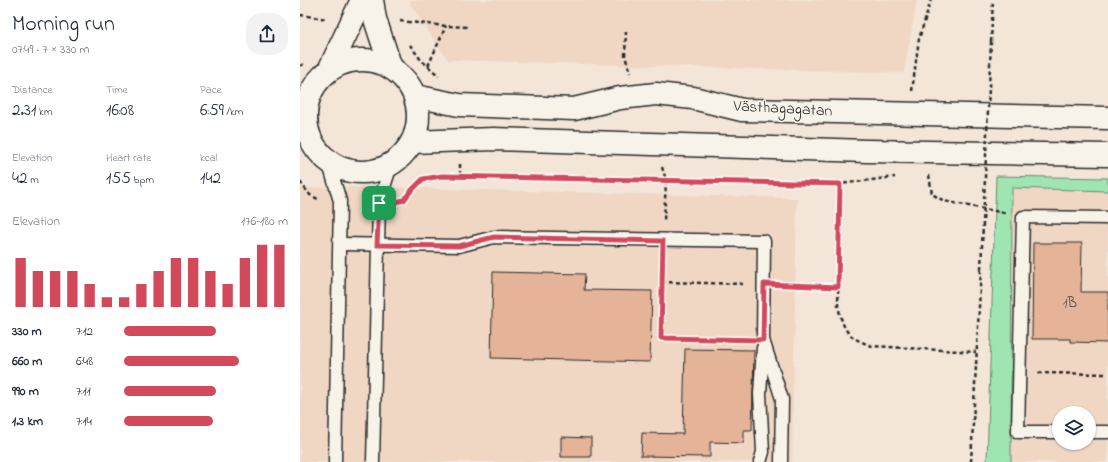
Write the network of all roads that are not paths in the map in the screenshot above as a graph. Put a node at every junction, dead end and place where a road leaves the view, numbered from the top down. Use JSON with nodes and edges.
{"nodes":[{"id":1,"x":362,"y":0,"type":"edge"},
{"id":2,"x":372,"y":0,"type":"edge"},
{"id":3,"x":391,"y":68,"type":"junction"},
{"id":4,"x":329,"y":70,"type":"junction"},
{"id":5,"x":305,"y":95,"type":"edge"},
{"id":6,"x":415,"y":96,"type":"junction"},
{"id":7,"x":1108,"y":118,"type":"edge"},
{"id":8,"x":305,"y":139,"type":"edge"},
{"id":9,"x":412,"y":142,"type":"junction"},
{"id":10,"x":1108,"y":155,"type":"edge"},
{"id":11,"x":328,"y":161,"type":"junction"},
{"id":12,"x":391,"y":165,"type":"junction"},
{"id":13,"x":1108,"y":218,"type":"edge"},
{"id":14,"x":340,"y":244,"type":"junction"},
{"id":15,"x":377,"y":245,"type":"junction"},
{"id":16,"x":763,"y":340,"type":"junction"},
{"id":17,"x":1052,"y":432,"type":"edge"},
{"id":18,"x":1096,"y":432,"type":"edge"},
{"id":19,"x":1108,"y":432,"type":"edge"},
{"id":20,"x":335,"y":462,"type":"edge"},
{"id":21,"x":373,"y":462,"type":"edge"},
{"id":22,"x":760,"y":462,"type":"edge"},
{"id":23,"x":781,"y":462,"type":"edge"}],
"edges":[{"from":1,"to":4,"type":"main road"},
{"from":2,"to":3,"type":"main road"},
{"from":3,"to":4,"type":"main road"},
{"from":3,"to":6,"type":"main road"},
{"from":4,"to":5,"type":"main road"},
{"from":5,"to":8,"type":"main road"},
{"from":6,"to":7,"type":"main road","name":"Västhagagatan"},
{"from":6,"to":9,"type":"main road"},
{"from":8,"to":11,"type":"main road"},
{"from":9,"to":10,"type":"main road"},
{"from":9,"to":12,"type":"main road"},
{"from":11,"to":12,"type":"main road"},
{"from":11,"to":14,"type":"lane"},
{"from":12,"to":15,"type":"lane"},
{"from":13,"to":17,"type":"lane"},
{"from":14,"to":15,"type":"lane"},
{"from":14,"to":20,"type":"lane"},
{"from":15,"to":16,"type":"lane"},
{"from":15,"to":21,"type":"lane"},
{"from":16,"to":22,"type":"lane"},
{"from":16,"to":23,"type":"lane"},
{"from":18,"to":19,"type":"lane"}]}
